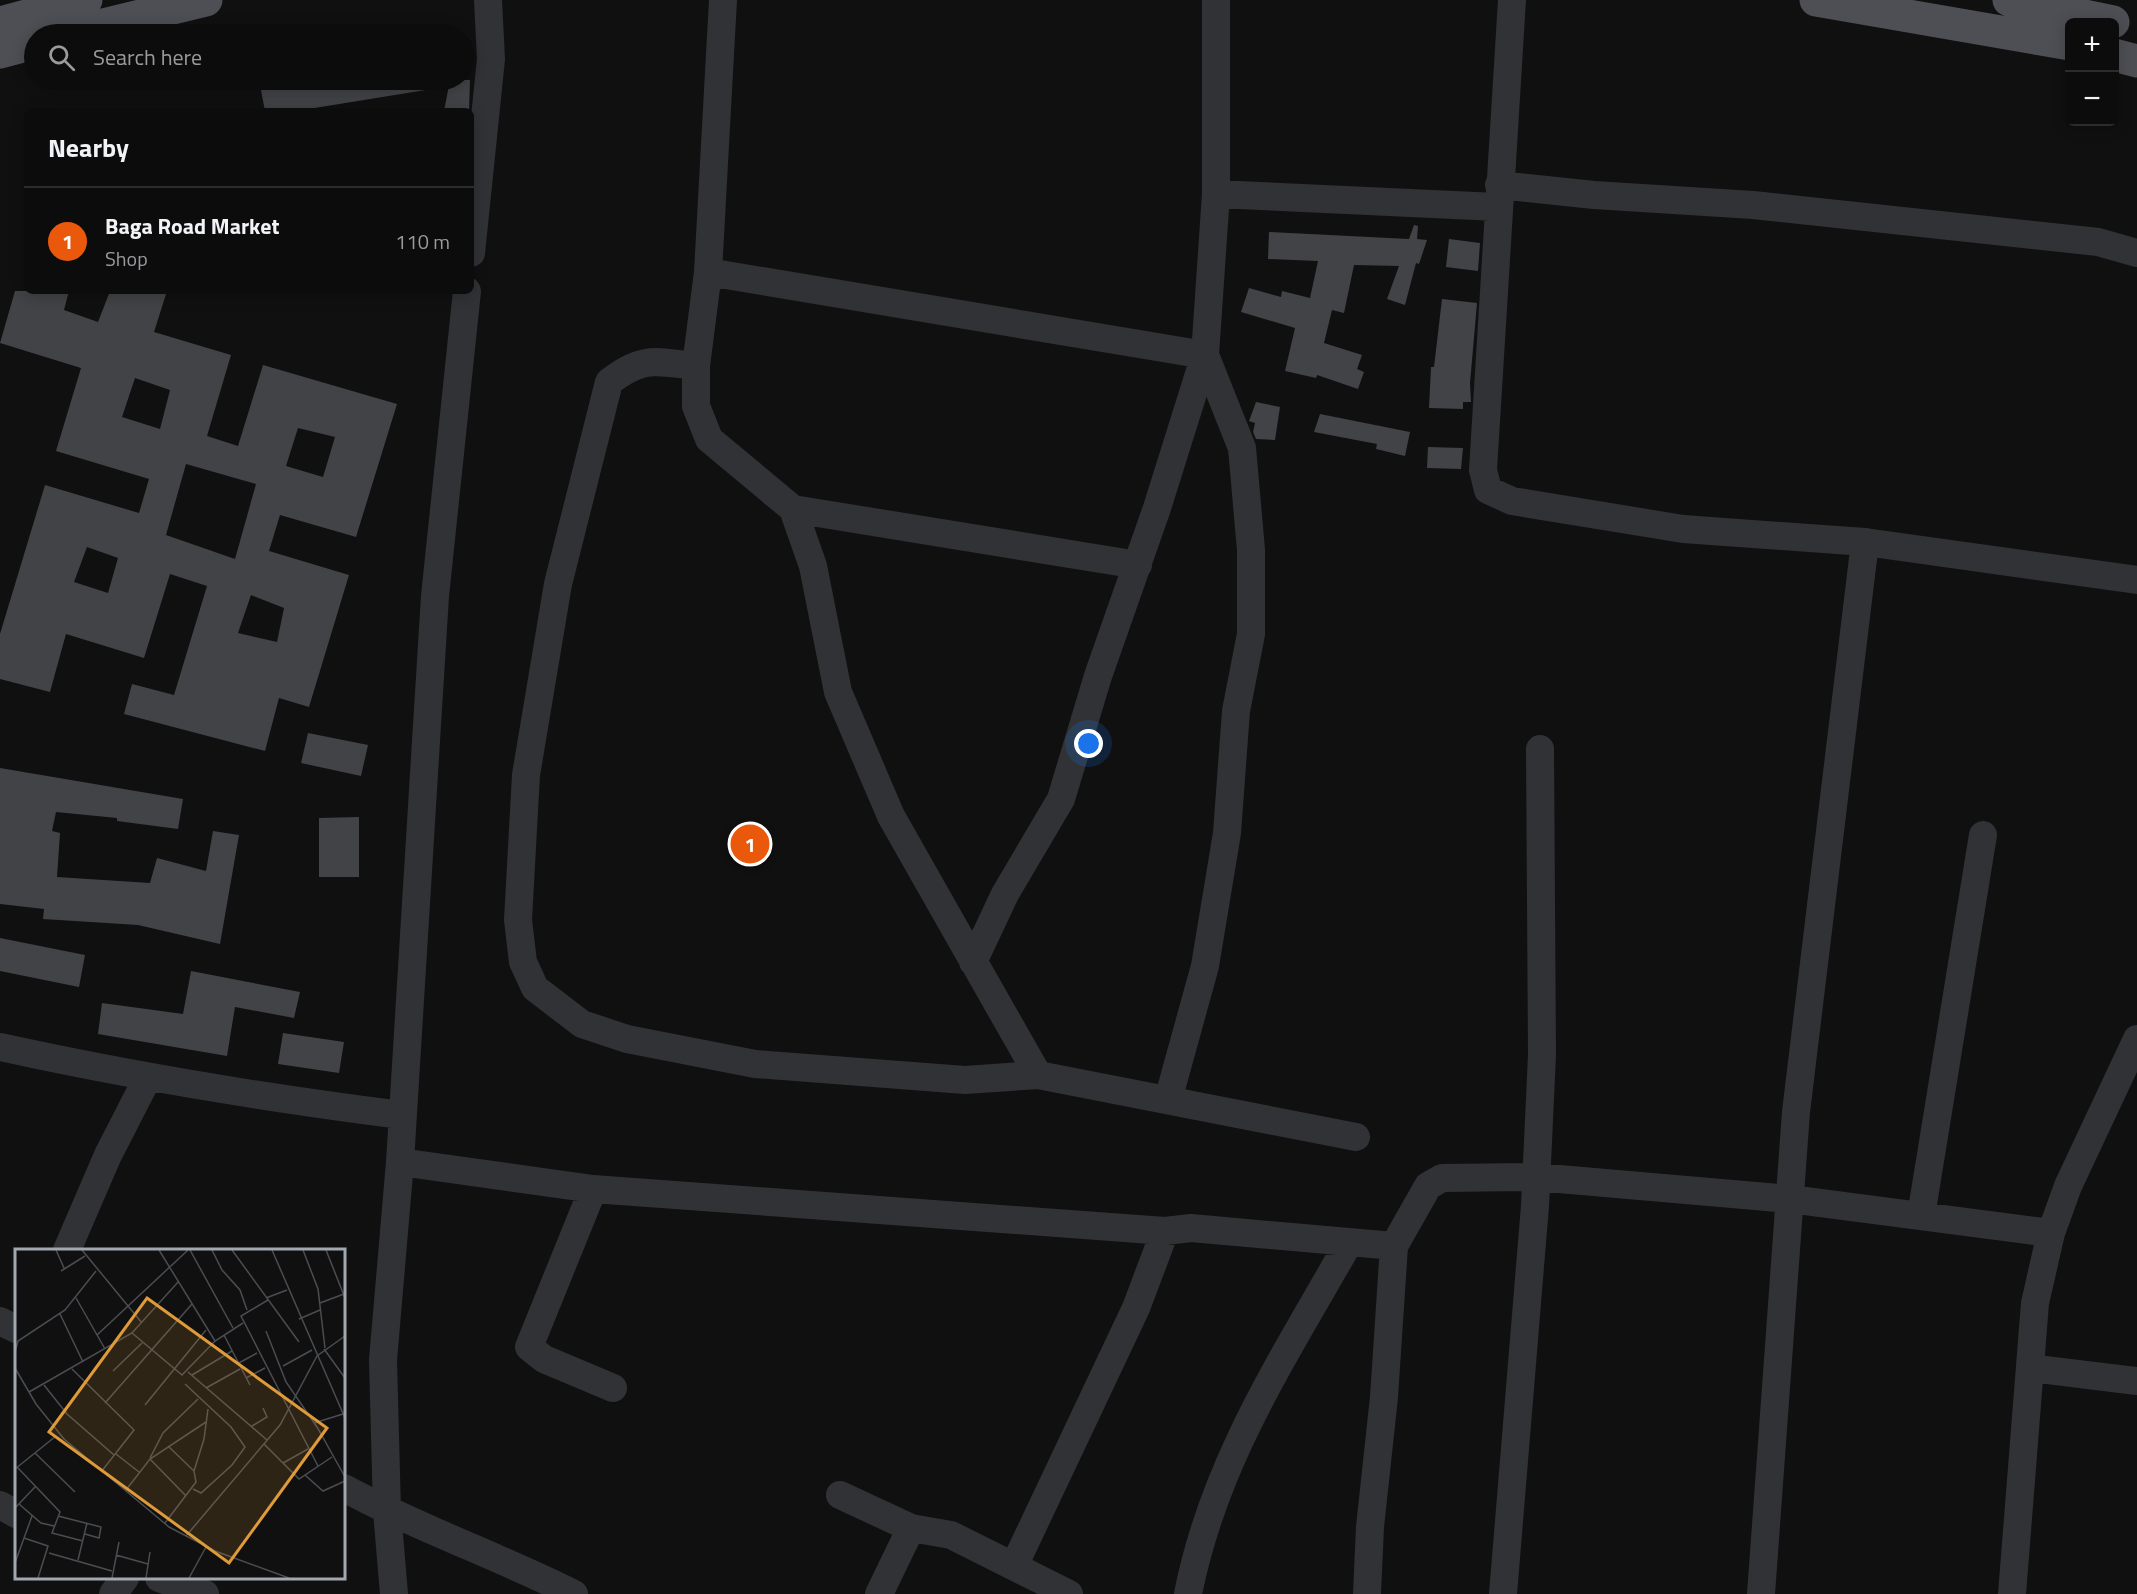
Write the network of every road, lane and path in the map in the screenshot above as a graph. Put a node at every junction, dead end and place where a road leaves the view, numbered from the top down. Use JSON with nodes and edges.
{"nodes":[{"id":1,"x":86,"y":0,"type":"edge"},
{"id":2,"x":206,"y":0,"type":"edge"},
{"id":3,"x":488,"y":0,"type":"edge"},
{"id":4,"x":723,"y":0,"type":"edge"},
{"id":5,"x":1216,"y":0,"type":"edge"},
{"id":6,"x":1512,"y":0,"type":"edge"},
{"id":7,"x":1816,"y":0,"type":"edge"},
{"id":8,"x":2009,"y":0,"type":"edge"},
{"id":9,"x":2062,"y":5,"type":"edge"},
{"id":10,"x":2100,"y":18,"type":"edge"},
{"id":11,"x":0,"y":22,"type":"edge"},
{"id":12,"x":107,"y":24,"type":"edge"},
{"id":13,"x":2119,"y":24,"type":"edge"},
{"id":14,"x":2137,"y":28,"type":"edge"},
{"id":15,"x":2065,"y":43,"type":"edge"},
{"id":16,"x":24,"y":46,"type":"edge"},
{"id":17,"x":0,"y":52,"type":"edge"},
{"id":18,"x":2119,"y":56,"type":"edge"},
{"id":19,"x":2137,"y":62,"type":"edge"},
{"id":20,"x":1216,"y":194,"type":"junction"},
{"id":21,"x":1498,"y":196,"type":"junction"},
{"id":22,"x":474,"y":224,"type":"edge"},
{"id":23,"x":2137,"y":253,"type":"edge"},
{"id":24,"x":708,"y":272,"type":"junction"},
{"id":25,"x":467,"y":294,"type":"edge"},
{"id":26,"x":1205,"y":355,"type":"junction"},
{"id":27,"x":696,"y":366,"type":"junction"},
{"id":28,"x":793,"y":509,"type":"junction"},
{"id":29,"x":1865,"y":542,"type":"junction"},
{"id":30,"x":1138,"y":564,"type":"junction"},
{"id":31,"x":2137,"y":580,"type":"edge"},
{"id":32,"x":1540,"y":749,"type":"dead end"},
{"id":33,"x":1983,"y":835,"type":"dead end"},
{"id":34,"x":973,"y":962,"type":"junction"},
{"id":35,"x":2137,"y":1039,"type":"edge"},
{"id":36,"x":0,"y":1047,"type":"edge"},
{"id":37,"x":1038,"y":1076,"type":"junction"},
{"id":38,"x":148,"y":1077,"type":"junction"},
{"id":39,"x":1168,"y":1100,"type":"junction"},
{"id":40,"x":401,"y":1115,"type":"junction"},
{"id":41,"x":1356,"y":1137,"type":"dead end"},
{"id":42,"x":400,"y":1162,"type":"junction"},
{"id":43,"x":1536,"y":1177,"type":"junction"},
{"id":44,"x":593,"y":1189,"type":"junction"},
{"id":45,"x":1790,"y":1199,"type":"junction"},
{"id":46,"x":1922,"y":1216,"type":"junction"},
{"id":47,"x":1165,"y":1231,"type":"junction"},
{"id":48,"x":2051,"y":1233,"type":"junction"},
{"id":49,"x":1348,"y":1244,"type":"junction"},
{"id":50,"x":1394,"y":1246,"type":"junction"},
{"id":51,"x":68,"y":1249,"type":"edge"},
{"id":52,"x":0,"y":1321,"type":"edge"},
{"id":53,"x":15,"y":1328,"type":"edge"},
{"id":54,"x":2030,"y":1368,"type":"junction"},
{"id":55,"x":2137,"y":1381,"type":"edge"},
{"id":56,"x":613,"y":1388,"type":"dead end"},
{"id":57,"x":345,"y":1489,"type":"edge"},
{"id":58,"x":840,"y":1495,"type":"dead end"},
{"id":59,"x":0,"y":1504,"type":"edge"},
{"id":60,"x":387,"y":1511,"type":"junction"},
{"id":61,"x":15,"y":1513,"type":"edge"},
{"id":62,"x":911,"y":1528,"type":"junction"},
{"id":63,"x":1014,"y":1566,"type":"junction"},
{"id":64,"x":124,"y":1579,"type":"edge"},
{"id":65,"x":162,"y":1579,"type":"edge"},
{"id":66,"x":1063,"y":1593,"type":"edge"},
{"id":67,"x":113,"y":1594,"type":"edge"},
{"id":68,"x":205,"y":1594,"type":"edge"},
{"id":69,"x":394,"y":1594,"type":"edge"},
{"id":70,"x":574,"y":1594,"type":"edge"},
{"id":71,"x":879,"y":1594,"type":"edge"},
{"id":72,"x":1188,"y":1594,"type":"edge"},
{"id":73,"x":1367,"y":1594,"type":"edge"},
{"id":74,"x":1503,"y":1594,"type":"edge"},
{"id":75,"x":1761,"y":1594,"type":"edge"},
{"id":76,"x":2012,"y":1594,"type":"edge"}],
"edges":[{"from":1,"to":11,"type":"main road"},
{"from":2,"to":12,"type":"main road"},
{"from":3,"to":22,"type":"street"},
{"from":4,"to":24,"type":"street"},
{"from":5,"to":20,"type":"street"},
{"from":6,"to":21,"type":"street"},
{"from":7,"to":15,"type":"main road"},
{"from":8,"to":9,"type":"main road"},
{"from":9,"to":10,"type":"main road"},
{"from":13,"to":14,"type":"main road"},
{"from":16,"to":17,"type":"main road"},
{"from":18,"to":19,"type":"main road"},
{"from":20,"to":21,"type":"street"},
{"from":20,"to":26,"type":"street"},
{"from":21,"to":23,"type":"street"},
{"from":21,"to":29,"type":"street"},
{"from":24,"to":26,"type":"street"},
{"from":24,"to":27,"type":"street"},
{"from":25,"to":40,"type":"street"},
{"from":26,"to":30,"type":"street"},
{"from":26,"to":39,"type":"street"},
{"from":27,"to":28,"type":"street"},
{"from":27,"to":37,"type":"street"},
{"from":28,"to":30,"type":"street"},
{"from":28,"to":34,"type":"street"},
{"from":29,"to":31,"type":"street"},
{"from":29,"to":45,"type":"street"},
{"from":30,"to":34,"type":"street"},
{"from":32,"to":43,"type":"street"},
{"from":33,"to":46,"type":"street"},
{"from":34,"to":37,"type":"street"},
{"from":35,"to":48,"type":"street"},
{"from":36,"to":38,"type":"street"},
{"from":37,"to":39,"type":"street"},
{"from":38,"to":40,"type":"street"},
{"from":38,"to":51,"type":"street"},
{"from":39,"to":41,"type":"street"},
{"from":40,"to":42,"type":"street"},
{"from":42,"to":44,"type":"street"},
{"from":42,"to":60,"type":"street"},
{"from":43,"to":45,"type":"street"},
{"from":43,"to":50,"type":"street"},
{"from":43,"to":74,"type":"street"},
{"from":44,"to":47,"type":"street"},
{"from":44,"to":56,"type":"street"},
{"from":45,"to":46,"type":"street"},
{"from":45,"to":75,"type":"street"},
{"from":46,"to":48,"type":"street"},
{"from":47,"to":49,"type":"street"},
{"from":47,"to":63,"type":"street"},
{"from":48,"to":54,"type":"street"},
{"from":49,"to":50,"type":"street"},
{"from":49,"to":72,"type":"street"},
{"from":50,"to":73,"type":"street"},
{"from":52,"to":53,"type":"street"},
{"from":54,"to":55,"type":"street"},
{"from":54,"to":76,"type":"street"},
{"from":57,"to":60,"type":"street"},
{"from":58,"to":62,"type":"street"},
{"from":59,"to":61,"type":"street"},
{"from":60,"to":69,"type":"street"},
{"from":60,"to":70,"type":"street"},
{"from":62,"to":63,"type":"street"},
{"from":62,"to":71,"type":"street"},
{"from":63,"to":66,"type":"street"},
{"from":64,"to":67,"type":"street"},
{"from":65,"to":68,"type":"street"}]}
